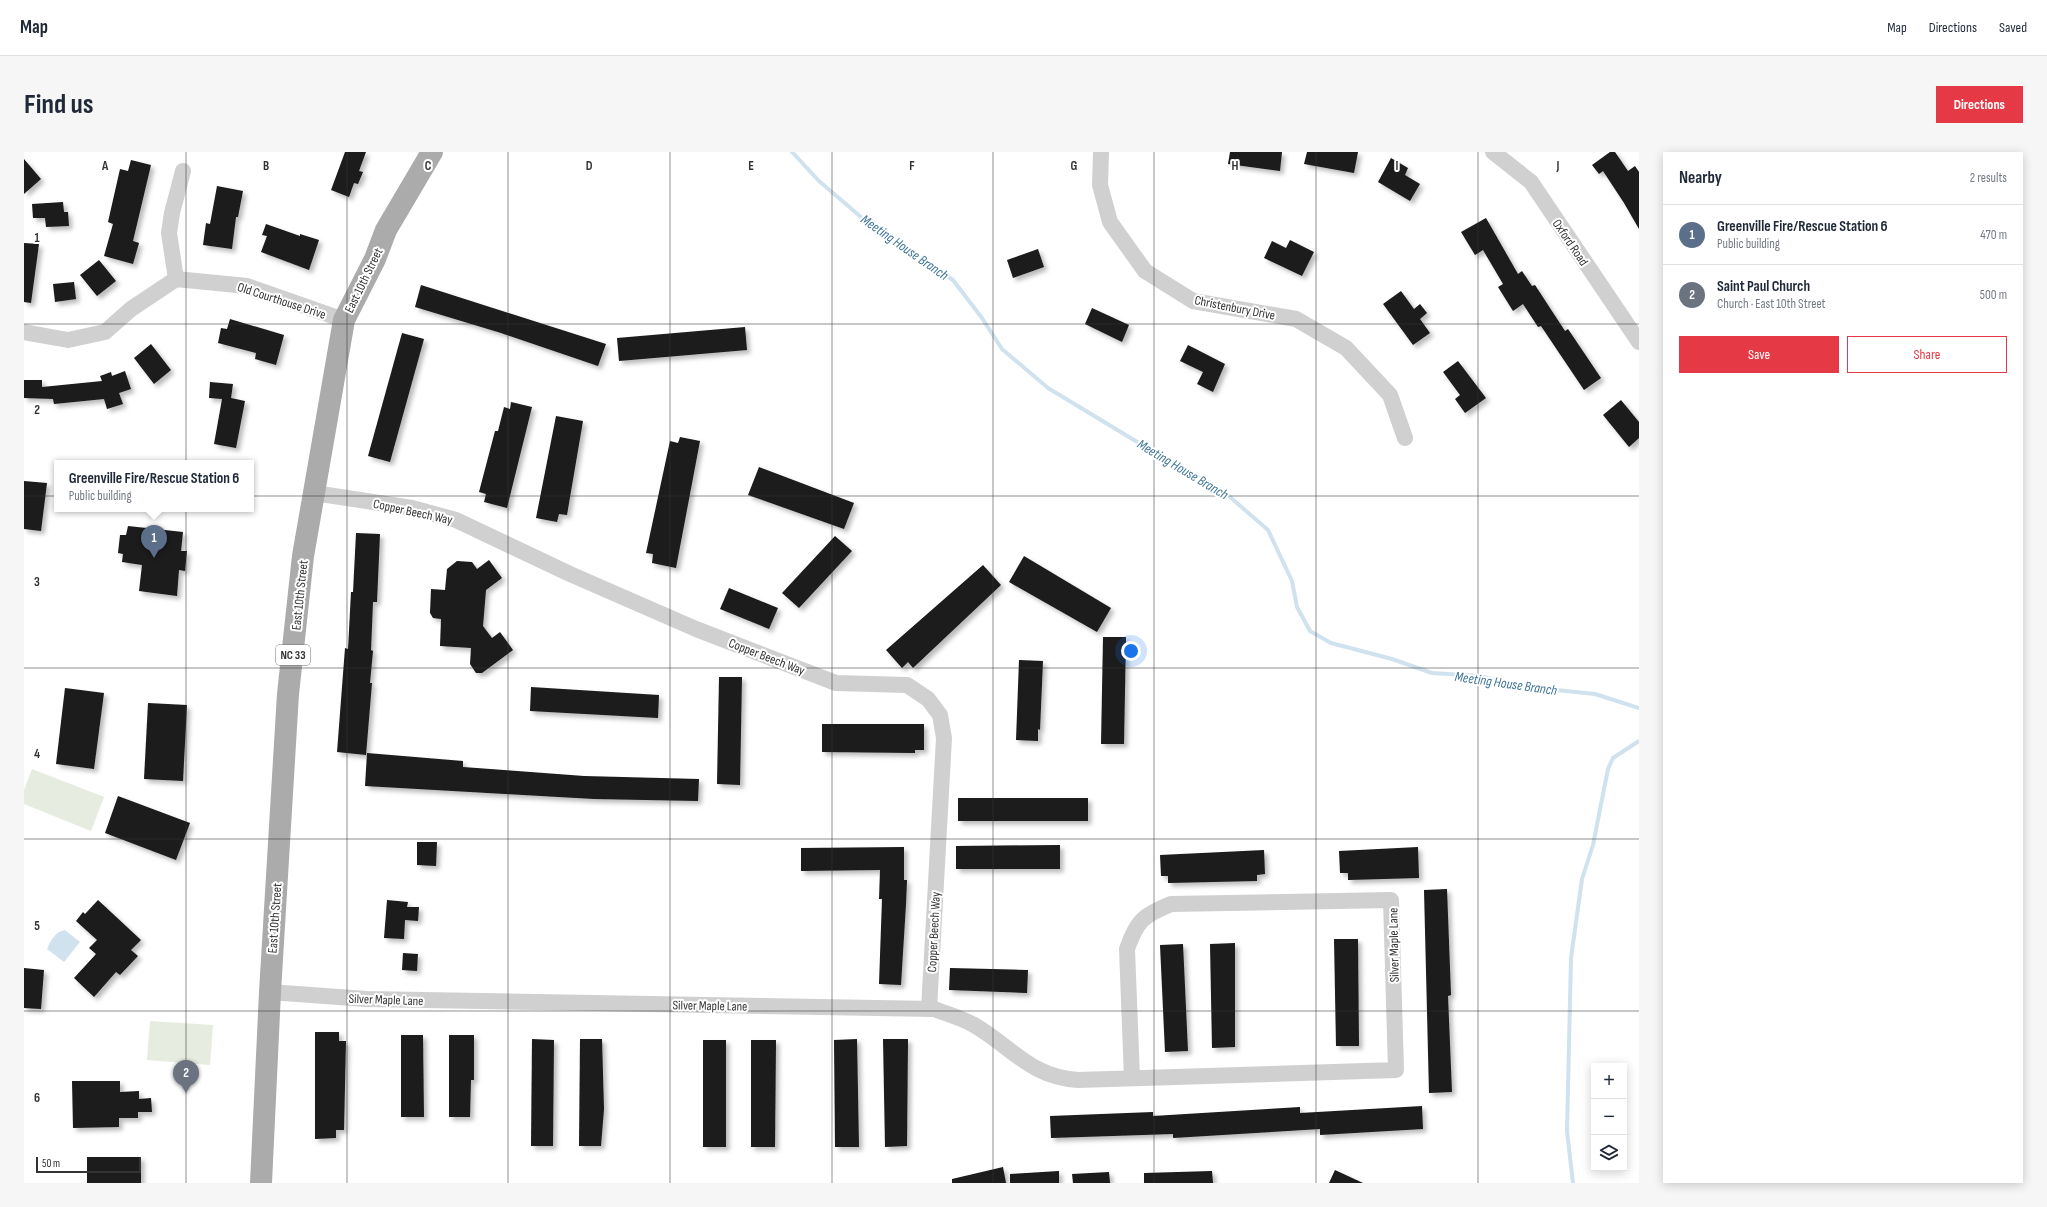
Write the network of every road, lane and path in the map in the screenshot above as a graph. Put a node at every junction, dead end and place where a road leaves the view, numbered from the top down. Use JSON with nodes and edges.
{"nodes":[{"id":1,"x":432,"y":152,"type":"edge"},
{"id":2,"x":1101,"y":152,"type":"edge"},
{"id":3,"x":1493,"y":152,"type":"edge"},
{"id":4,"x":183,"y":171,"type":"dead end"},
{"id":5,"x":176,"y":279,"type":"junction"},
{"id":6,"x":344,"y":320,"type":"junction"},
{"id":7,"x":24,"y":332,"type":"edge"},
{"id":8,"x":1639,"y":342,"type":"edge"},
{"id":9,"x":1405,"y":438,"type":"dead end"},
{"id":10,"x":314,"y":493,"type":"junction"},
{"id":11,"x":270,"y":992,"type":"junction"},
{"id":12,"x":928,"y":1009,"type":"junction"},
{"id":13,"x":1132,"y":1078,"type":"junction"},
{"id":14,"x":261,"y":1183,"type":"edge"}],
"edges":[{"from":1,"to":6,"type":"main road","name":"East 10th Street","number":"NC 33"},
{"from":2,"to":9,"type":"street","name":"Christenbury Drive"},
{"from":3,"to":8,"type":"street","name":"Oxford Road"},
{"from":4,"to":5,"type":"street"},
{"from":5,"to":6,"type":"street","name":"Old Courthouse Drive"},
{"from":5,"to":7,"type":"street"},
{"from":6,"to":10,"type":"main road","name":"East 10th Street","number":"NC 33"},
{"from":10,"to":11,"type":"main road","name":"East 10th Street","number":"NC 33"},
{"from":10,"to":12,"type":"street","name":"Copper Beech Way"},
{"from":11,"to":12,"type":"street","name":"Silver Maple Lane"},
{"from":11,"to":14,"type":"main road","name":"East 10th Street","number":"NC 33"},
{"from":12,"to":13,"type":"street","name":"Silver Maple Lane"},
{"from":13,"to":13,"type":"street","name":"Silver Maple Lane"}]}
